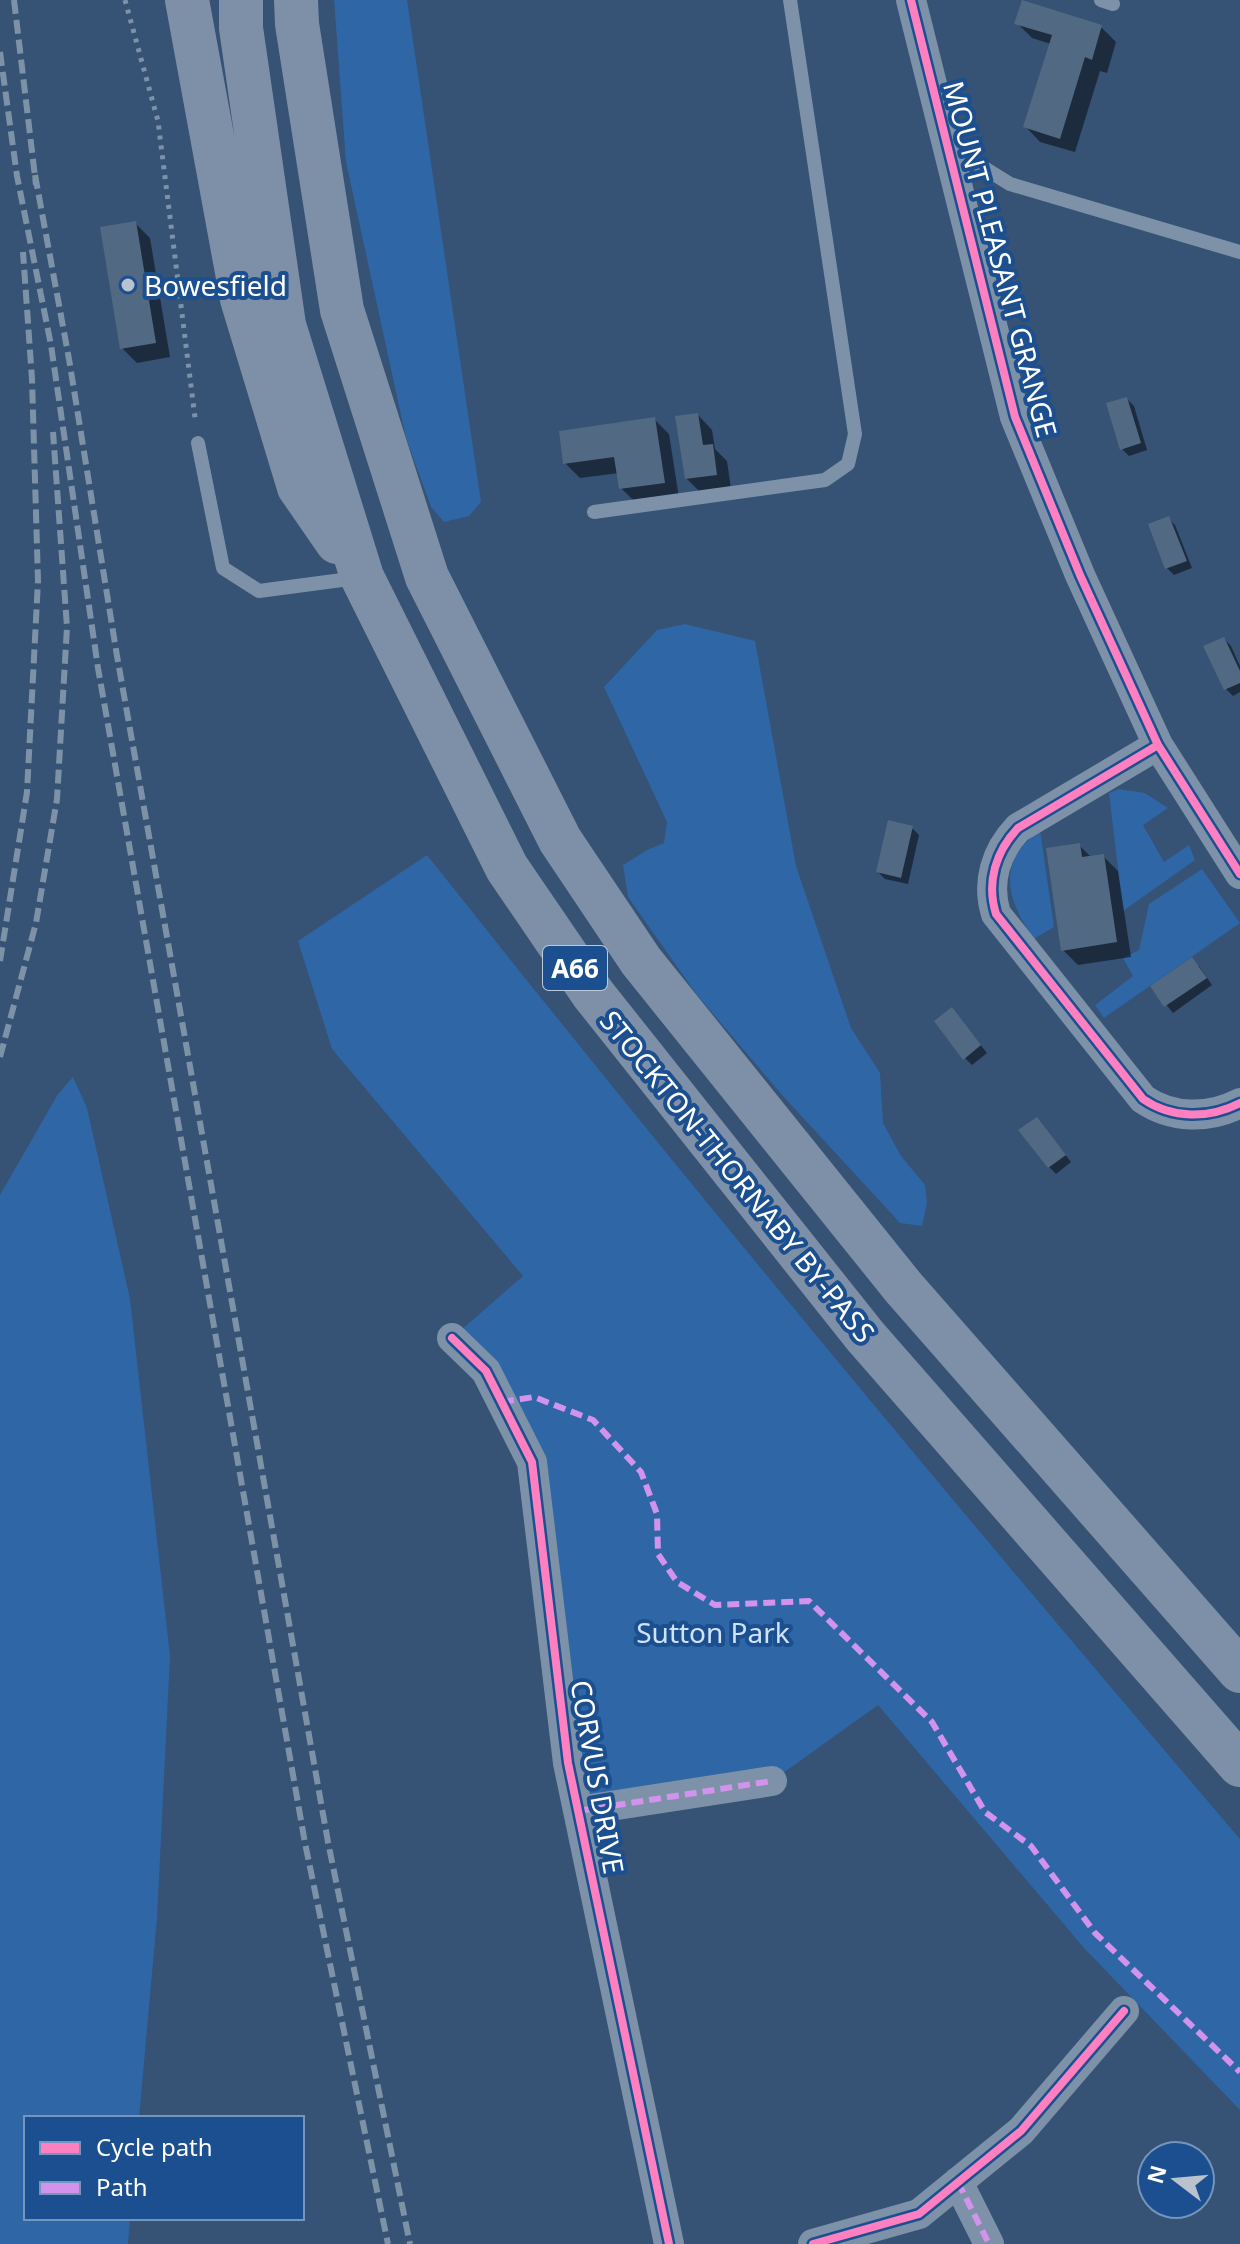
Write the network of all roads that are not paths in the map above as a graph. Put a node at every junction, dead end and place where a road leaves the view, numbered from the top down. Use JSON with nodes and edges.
{"nodes":[{"id":1,"x":187,"y":0,"type":"edge"},
{"id":2,"x":241,"y":0,"type":"edge"},
{"id":3,"x":296,"y":0,"type":"edge"},
{"id":4,"x":790,"y":0,"type":"edge"},
{"id":5,"x":911,"y":0,"type":"edge"},
{"id":6,"x":946,"y":144,"type":"junction"},
{"id":7,"x":1240,"y":252,"type":"edge"},
{"id":8,"x":198,"y":443,"type":"road end"},
{"id":9,"x":594,"y":512,"type":"dead end"},
{"id":10,"x":362,"y":577,"type":"junction"},
{"id":11,"x":1158,"y":745,"type":"junction"},
{"id":12,"x":1240,"y":874,"type":"edge"},
{"id":13,"x":1240,"y":1103,"type":"edge"},
{"id":14,"x":452,"y":1338,"type":"dead end"},
{"id":15,"x":1240,"y":1671,"type":"edge"},
{"id":16,"x":1240,"y":1765,"type":"edge"},
{"id":17,"x":772,"y":1781,"type":"dead end"},
{"id":18,"x":578,"y":1811,"type":"junction"},
{"id":19,"x":1124,"y":2011,"type":"dead end"},
{"id":20,"x":958,"y":2182,"type":"junction"},
{"id":21,"x":669,"y":2244,"type":"edge"},
{"id":22,"x":813,"y":2244,"type":"edge"},
{"id":23,"x":989,"y":2244,"type":"edge"}],
"edges":[{"from":1,"to":10,"type":"highway","number":"A66"},
{"from":2,"to":10,"type":"highway","name":"STOCKTON-THORNABY BY-PASS","number":"A66"},
{"from":3,"to":15,"type":"highway","name":"STOCKTON-THORNABY BY-PASS","number":"A66"},
{"from":4,"to":9,"type":"lane"},
{"from":5,"to":6,"type":"street","name":"MOUNT PLEASANT GRANGE"},
{"from":6,"to":7,"type":"lane"},
{"from":6,"to":11,"type":"street","name":"MOUNT PLEASANT GRANGE"},
{"from":8,"to":10,"type":"lane"},
{"from":10,"to":16,"type":"highway","name":"STOCKTON-THORNABY BY-PASS","number":"A66"},
{"from":11,"to":12,"type":"street","name":"MOUNT PLEASANT GRANGE"},
{"from":11,"to":13,"type":"street"},
{"from":14,"to":18,"type":"street","name":"CORVUS DRIVE"},
{"from":17,"to":18,"type":"street"},
{"from":18,"to":21,"type":"street","name":"CORVUS DRIVE"},
{"from":19,"to":20,"type":"street"},
{"from":20,"to":22,"type":"street"},
{"from":20,"to":23,"type":"street"}]}
